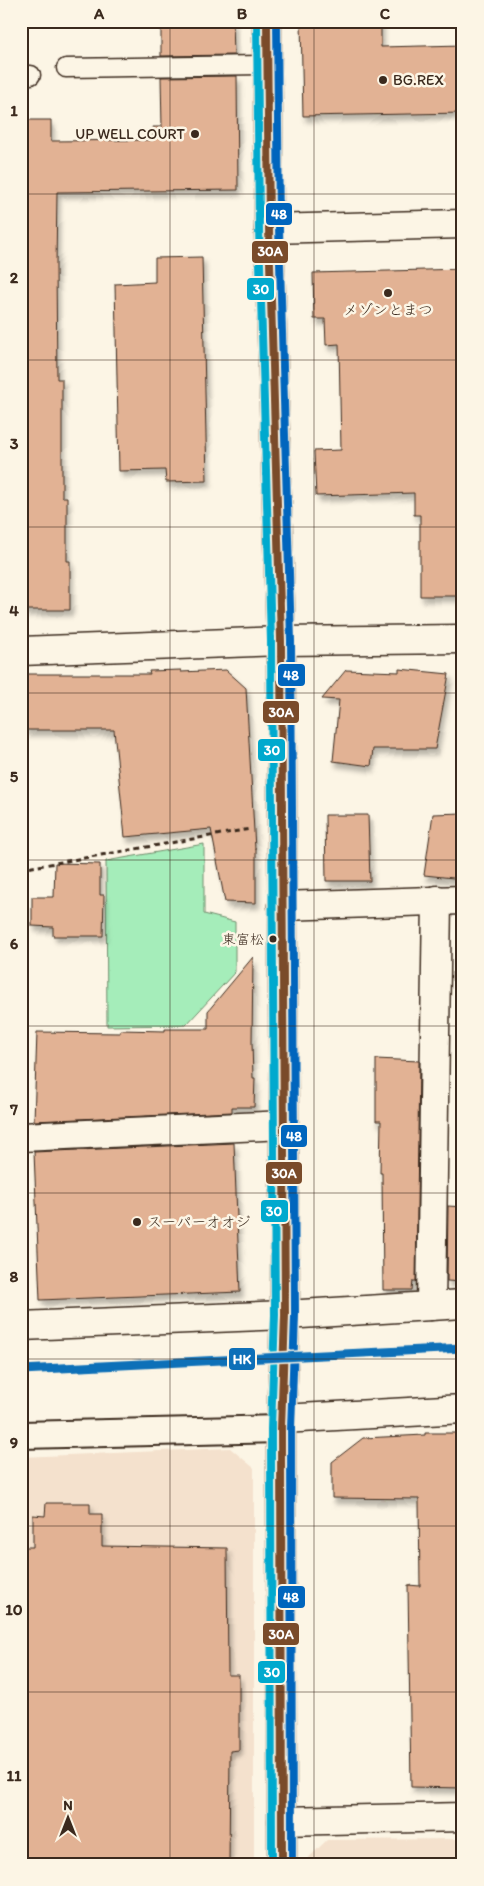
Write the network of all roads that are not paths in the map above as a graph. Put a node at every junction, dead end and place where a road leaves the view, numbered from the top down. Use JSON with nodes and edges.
{"nodes":[{"id":1,"x":267,"y":21,"type":"edge"},
{"id":2,"x":268,"y":65,"type":"junction"},
{"id":3,"x":66,"y":68,"type":"dead end"},
{"id":4,"x":463,"y":224,"type":"edge"},
{"id":5,"x":269,"y":229,"type":"junction"},
{"id":6,"x":463,"y":639,"type":"edge"},
{"id":7,"x":281,"y":641,"type":"junction"},
{"id":8,"x":21,"y":651,"type":"edge"},
{"id":9,"x":450,"y":900,"type":"edge"},
{"id":10,"x":282,"y":906,"type":"junction"},
{"id":11,"x":284,"y":1125,"type":"junction"},
{"id":12,"x":21,"y":1137,"type":"edge"},
{"id":13,"x":463,"y":1304,"type":"edge"},
{"id":14,"x":431,"y":1306,"type":"junction"},
{"id":15,"x":284,"y":1315,"type":"junction"},
{"id":16,"x":21,"y":1326,"type":"edge"},
{"id":17,"x":463,"y":1409,"type":"edge"},
{"id":18,"x":282,"y":1424,"type":"junction"},
{"id":19,"x":21,"y":1435,"type":"edge"},
{"id":20,"x":463,"y":1817,"type":"edge"},
{"id":21,"x":282,"y":1821,"type":"junction"},
{"id":22,"x":282,"y":1865,"type":"edge"}],
"edges":[{"from":1,"to":2,"type":"street"},
{"from":2,"to":3,"type":"lane"},
{"from":2,"to":5,"type":"street"},
{"from":4,"to":5,"type":"street"},
{"from":5,"to":7,"type":"street"},
{"from":6,"to":7,"type":"street"},
{"from":7,"to":8,"type":"street"},
{"from":7,"to":10,"type":"street"},
{"from":9,"to":10,"type":"street"},
{"from":9,"to":14,"type":"street"},
{"from":10,"to":11,"type":"street"},
{"from":11,"to":12,"type":"street"},
{"from":11,"to":15,"type":"street"},
{"from":13,"to":14,"type":"street"},
{"from":14,"to":15,"type":"street"},
{"from":15,"to":16,"type":"street"},
{"from":15,"to":18,"type":"street"},
{"from":17,"to":18,"type":"street"},
{"from":18,"to":19,"type":"street"},
{"from":18,"to":21,"type":"street"},
{"from":20,"to":21,"type":"street"},
{"from":21,"to":22,"type":"street"}]}
